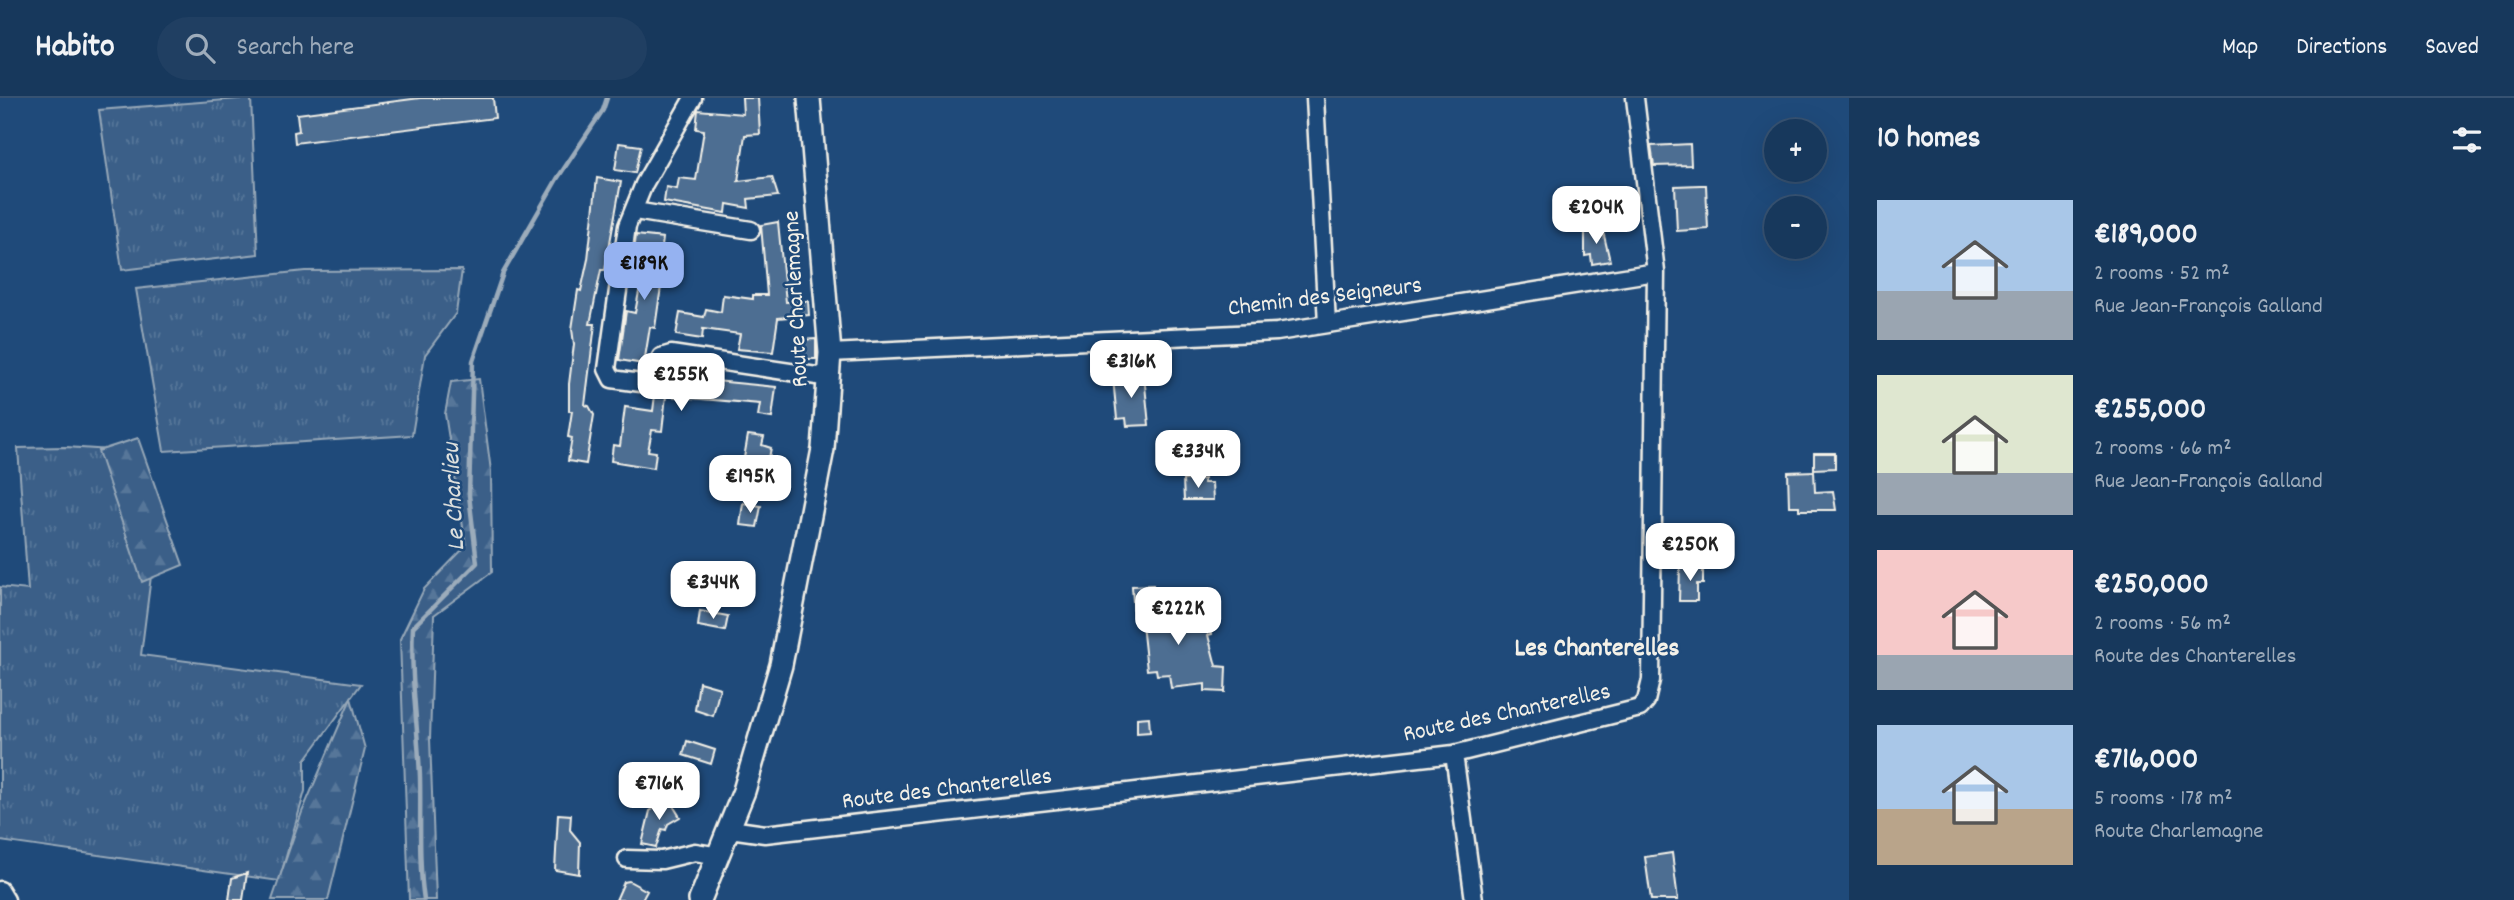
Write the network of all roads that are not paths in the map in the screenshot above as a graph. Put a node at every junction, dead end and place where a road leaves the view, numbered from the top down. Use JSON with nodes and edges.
{"nodes":[{"id":1,"x":693,"y":98,"type":"edge"},
{"id":2,"x":809,"y":98,"type":"edge"},
{"id":3,"x":1315,"y":98,"type":"edge"},
{"id":4,"x":1635,"y":98,"type":"edge"},
{"id":5,"x":635,"y":211,"type":"junction"},
{"id":6,"x":751,"y":230,"type":"dead end"},
{"id":7,"x":1656,"y":272,"type":"junction"},
{"id":8,"x":1327,"y":324,"type":"junction"},
{"id":9,"x":830,"y":354,"type":"junction"},
{"id":10,"x":830,"y":378,"type":"junction"},
{"id":11,"x":1454,"y":754,"type":"junction"},
{"id":12,"x":730,"y":830,"type":"junction"},
{"id":13,"x":720,"y":856,"type":"junction"},
{"id":14,"x":627,"y":859,"type":"dead end"},
{"id":15,"x":0,"y":890,"type":"edge"},
{"id":16,"x":6,"y":900,"type":"edge"},
{"id":17,"x":700,"y":900,"type":"edge"},
{"id":18,"x":1474,"y":900,"type":"edge"}],
"edges":[{"from":1,"to":5,"type":"street"},
{"from":2,"to":9,"type":"main road","name":"Route Charlemagne"},
{"from":3,"to":8,"type":"street"},
{"from":4,"to":7,"type":"street","name":"Route des Chanterelles"},
{"from":5,"to":6,"type":"street"},
{"from":5,"to":10,"type":"street"},
{"from":7,"to":8,"type":"street","name":"Chemin des Seigneurs"},
{"from":7,"to":11,"type":"street","name":"Route des Chanterelles"},
{"from":8,"to":9,"type":"street","name":"Chemin des Seigneurs"},
{"from":9,"to":10,"type":"main road","name":"Route Charlemagne"},
{"from":10,"to":12,"type":"main road","name":"Route Charlemagne"},
{"from":11,"to":12,"type":"street","name":"Route des Chanterelles"},
{"from":11,"to":18,"type":"street"},
{"from":12,"to":13,"type":"main road","name":"Route Charlemagne"},
{"from":13,"to":14,"type":"street"},
{"from":13,"to":17,"type":"main road","name":"Route Charlemagne"},
{"from":15,"to":16,"type":"street"}]}
